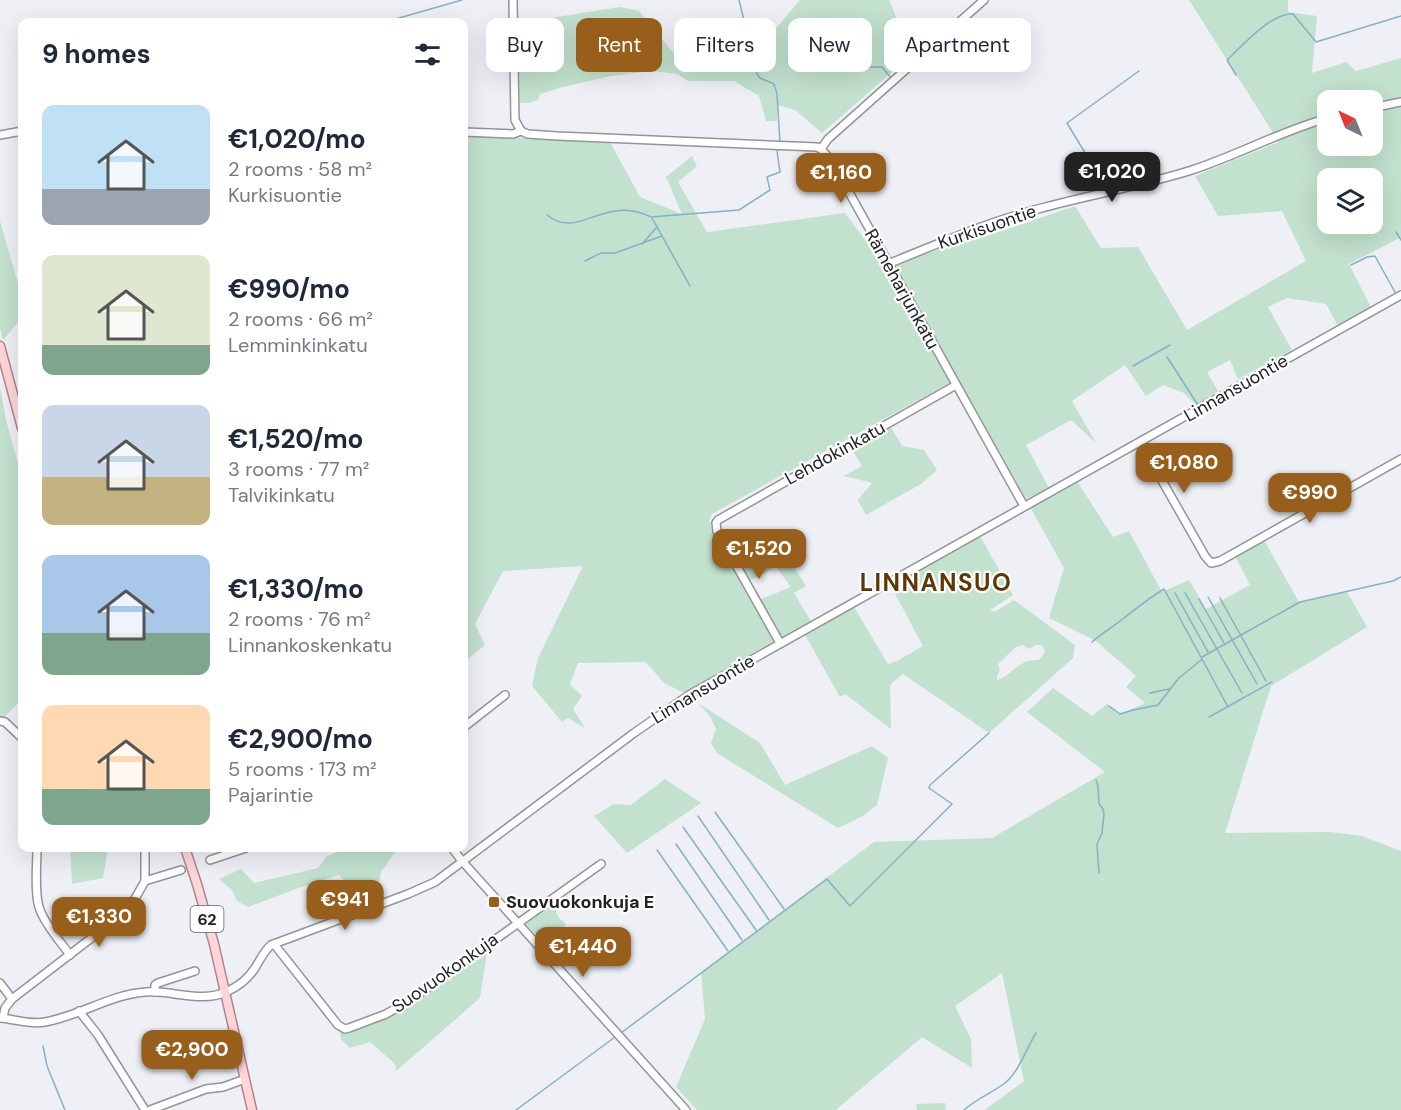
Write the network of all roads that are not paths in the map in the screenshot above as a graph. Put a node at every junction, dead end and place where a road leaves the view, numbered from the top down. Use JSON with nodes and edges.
{"nodes":[{"id":1,"x":513,"y":0,"type":"edge"},
{"id":2,"x":984,"y":0,"type":"edge"},
{"id":3,"x":1401,"y":102,"type":"edge"},
{"id":4,"x":1383,"y":106,"type":"edge"},
{"id":5,"x":1317,"y":122,"type":"edge"},
{"id":6,"x":521,"y":131,"type":"junction"},
{"id":7,"x":18,"y":132,"type":"edge"},
{"id":8,"x":468,"y":132,"type":"edge"},
{"id":9,"x":0,"y":135,"type":"edge"},
{"id":10,"x":821,"y":149,"type":"junction"},
{"id":11,"x":888,"y":264,"type":"junction"},
{"id":12,"x":1401,"y":295,"type":"edge"},
{"id":13,"x":0,"y":346,"type":"edge"},
{"id":14,"x":956,"y":385,"type":"junction"},
{"id":15,"x":18,"y":413,"type":"edge"},
{"id":16,"x":1140,"y":442,"type":"junction"},
{"id":17,"x":1401,"y":459,"type":"edge"},
{"id":18,"x":1024,"y":506,"type":"junction"},
{"id":19,"x":780,"y":643,"type":"junction"},
{"id":20,"x":505,"y":695,"type":"dead end"},
{"id":21,"x":0,"y":722,"type":"edge"},
{"id":22,"x":468,"y":724,"type":"edge"},
{"id":23,"x":18,"y":734,"type":"edge"},
{"id":24,"x":37,"y":852,"type":"edge"},
{"id":25,"x":145,"y":852,"type":"edge"},
{"id":26,"x":186,"y":852,"type":"edge"},
{"id":27,"x":234,"y":852,"type":"edge"},
{"id":28,"x":455,"y":852,"type":"edge"},
{"id":29,"x":210,"y":860,"type":"dead end"},
{"id":30,"x":462,"y":861,"type":"junction"},
{"id":31,"x":601,"y":864,"type":"dead end"},
{"id":32,"x":181,"y":870,"type":"dead end"},
{"id":33,"x":145,"y":881,"type":"junction"},
{"id":34,"x":518,"y":923,"type":"junction"},
{"id":35,"x":274,"y":944,"type":"junction"},
{"id":36,"x":70,"y":955,"type":"junction"},
{"id":37,"x":195,"y":971,"type":"dead end"},
{"id":38,"x":0,"y":983,"type":"edge"},
{"id":39,"x":155,"y":992,"type":"junction"},
{"id":40,"x":225,"y":992,"type":"junction"},
{"id":41,"x":12,"y":999,"type":"junction"},
{"id":42,"x":79,"y":1011,"type":"junction"},
{"id":43,"x":2,"y":1018,"type":"edge"},
{"id":44,"x":245,"y":1079,"type":"junction"},
{"id":45,"x":145,"y":1110,"type":"edge"},
{"id":46,"x":150,"y":1110,"type":"edge"},
{"id":47,"x":252,"y":1110,"type":"edge"},
{"id":48,"x":686,"y":1110,"type":"edge"}],
"edges":[{"from":1,"to":6,"type":"street"},
{"from":2,"to":10,"type":"street"},
{"from":3,"to":4,"type":"street"},
{"from":5,"to":11,"type":"street","name":"Kurkisuontie"},
{"from":6,"to":8,"type":"street"},
{"from":6,"to":10,"type":"street"},
{"from":7,"to":9,"type":"street"},
{"from":10,"to":11,"type":"street","name":"Rämeharjunkatu"},
{"from":11,"to":14,"type":"street","name":"Rämeharjunkatu"},
{"from":12,"to":16,"type":"street","name":"Linnansuontie"},
{"from":13,"to":15,"type":"main road"},
{"from":14,"to":18,"type":"street","name":"Rämeharjunkatu"},
{"from":14,"to":19,"type":"street","name":"Lehdokinkatu"},
{"from":16,"to":17,"type":"street"},
{"from":16,"to":18,"type":"street","name":"Linnansuontie"},
{"from":18,"to":19,"type":"street","name":"Linnansuontie"},
{"from":19,"to":30,"type":"street","name":"Linnansuontie"},
{"from":20,"to":22,"type":"street"},
{"from":21,"to":23,"type":"street"},
{"from":24,"to":36,"type":"street"},
{"from":25,"to":33,"type":"street"},
{"from":26,"to":40,"type":"main road","number":"62"},
{"from":27,"to":29,"type":"street"},
{"from":28,"to":30,"type":"street"},
{"from":30,"to":34,"type":"street"},
{"from":30,"to":35,"type":"street","name":"Linnansuontie"},
{"from":31,"to":34,"type":"street","name":"Suovuokonkuja"},
{"from":32,"to":33,"type":"street"},
{"from":33,"to":36,"type":"street"},
{"from":34,"to":35,"type":"street","name":"Suovuokonkuja"},
{"from":34,"to":48,"type":"street"},
{"from":35,"to":40,"type":"street","name":"Linnansuontie"},
{"from":36,"to":41,"type":"street"},
{"from":37,"to":39,"type":"street"},
{"from":38,"to":41,"type":"street"},
{"from":39,"to":40,"type":"street","name":"Linnansuontie"},
{"from":39,"to":42,"type":"street","name":"Linnansuontie"},
{"from":40,"to":44,"type":"main road","number":"62"},
{"from":41,"to":43,"type":"street"},
{"from":42,"to":43,"type":"street","name":"Linnansuontie"},
{"from":42,"to":45,"type":"street"},
{"from":44,"to":46,"type":"street"},
{"from":44,"to":47,"type":"main road","number":"62"}]}
